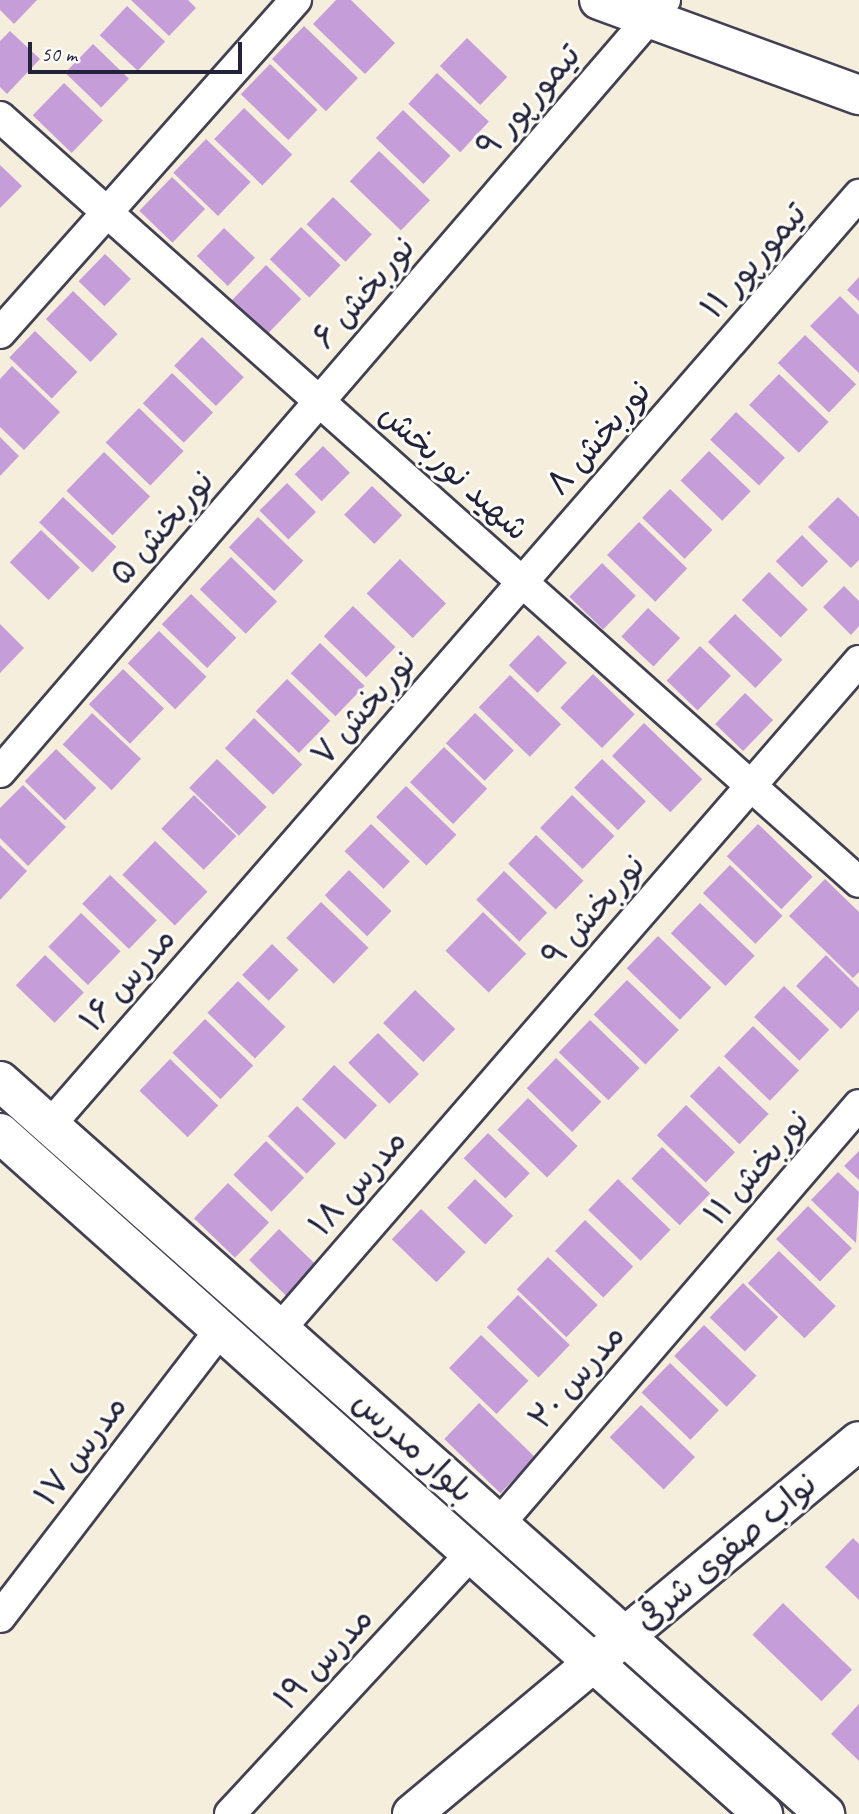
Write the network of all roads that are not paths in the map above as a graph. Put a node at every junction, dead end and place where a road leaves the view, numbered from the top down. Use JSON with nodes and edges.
{"nodes":[{"id":1,"x":296,"y":0,"type":"edge"},
{"id":2,"x":599,"y":0,"type":"edge"},
{"id":3,"x":657,"y":9,"type":"edge"},
{"id":4,"x":859,"y":95,"type":"edge"},
{"id":5,"x":0,"y":117,"type":"edge"},
{"id":6,"x":859,"y":195,"type":"edge"},
{"id":7,"x":107,"y":213,"type":"junction"},
{"id":8,"x":465,"y":232,"type":"joint"},
{"id":9,"x":0,"y":333,"type":"edge"},
{"id":10,"x":704,"y":374,"type":"joint"},
{"id":11,"x":319,"y":402,"type":"junction"},
{"id":12,"x":523,"y":583,"type":"junction"},
{"id":13,"x":859,"y":661,"type":"edge"},
{"id":14,"x":0,"y":772,"type":"edge"},
{"id":15,"x":751,"y":786,"type":"junction"},
{"id":16,"x":859,"y":882,"type":"edge"},
{"id":17,"x":262,"y":883,"type":"joint"},
{"id":18,"x":0,"y":1081,"type":"edge"},
{"id":19,"x":492,"y":1085,"type":"joint"},
{"id":20,"x":859,"y":1105,"type":"edge"},
{"id":21,"x":50,"y":1125,"type":"junction"},
{"id":22,"x":1,"y":1136,"type":"edge"},
{"id":23,"x":710,"y":1278,"type":"joint"},
{"id":24,"x":280,"y":1329,"type":"junction"},
{"id":25,"x":220,"y":1330,"type":"junction"},
{"id":26,"x":859,"y":1441,"type":"edge"},
{"id":27,"x":499,"y":1524,"type":"junction"},
{"id":28,"x":471,"y":1554,"type":"junction"},
{"id":29,"x":0,"y":1617,"type":"edge"},
{"id":30,"x":626,"y":1636,"type":"junction"},
{"id":31,"x":594,"y":1662,"type":"junction"},
{"id":32,"x":230,"y":1814,"type":"edge"},
{"id":33,"x":412,"y":1814,"type":"edge"},
{"id":34,"x":763,"y":1814,"type":"edge"},
{"id":35,"x":825,"y":1814,"type":"edge"}],
"edges":[{"from":1,"to":7,"type":"street"},
{"from":2,"to":3,"type":"main road"},
{"from":3,"to":4,"type":"main road"},
{"from":3,"to":8,"type":"street","name":"تیمورپور ۹"},
{"from":5,"to":7,"type":"street","name":"شهید نوربخش"},
{"from":6,"to":10,"type":"street","name":"تیمورپور ۱۱"},
{"from":7,"to":9,"type":"street"},
{"from":7,"to":11,"type":"street","name":"شهید نوربخش"},
{"from":8,"to":11,"type":"street","name":"نوربخش ۶"},
{"from":10,"to":12,"type":"street","name":"نوربخش ۸"},
{"from":11,"to":12,"type":"street","name":"شهید نوربخش"},
{"from":11,"to":14,"type":"street","name":"نوربخش ۵"},
{"from":12,"to":15,"type":"street","name":"شهید نوربخش"},
{"from":12,"to":17,"type":"street","name":"نوربخش ۷"},
{"from":13,"to":15,"type":"street","name":"نوربخش ۹"},
{"from":15,"to":16,"type":"street","name":"شهید نوربخش"},
{"from":15,"to":19,"type":"street","name":"نوربخش ۹"},
{"from":17,"to":21,"type":"street","name":"مدرس ۱۶"},
{"from":18,"to":21,"type":"main road","name":"بلوار مدرس"},
{"from":19,"to":24,"type":"street","name":"مدرس ۱۸"},
{"from":20,"to":23,"type":"street","name":"نوربخش ۱۱"},
{"from":21,"to":24,"type":"main road","name":"بلوار مدرس"},
{"from":22,"to":25,"type":"main road","name":"بلوار مدرس"},
{"from":23,"to":27,"type":"street","name":"مدرس ۲۰"},
{"from":24,"to":27,"type":"main road","name":"بلوار مدرس"},
{"from":25,"to":28,"type":"main road","name":"بلوار مدرس"},
{"from":25,"to":29,"type":"street","name":"مدرس ۱۷"},
{"from":26,"to":30,"type":"main road","name":"نواب صفوی شرقی"},
{"from":27,"to":30,"type":"main road","name":"بلوار مدرس"},
{"from":28,"to":31,"type":"main road","name":"بلوار مدرس"},
{"from":28,"to":32,"type":"street","name":"مدرس ۱۹"},
{"from":30,"to":31,"type":"main road","name":"نواب صفوی شرقی"},
{"from":30,"to":35,"type":"main road","name":"بلوار مدرس"},
{"from":31,"to":33,"type":"main road","name":"نواب صفوی شرقی"},
{"from":31,"to":34,"type":"main road","name":"بلوار مدرس"}]}
